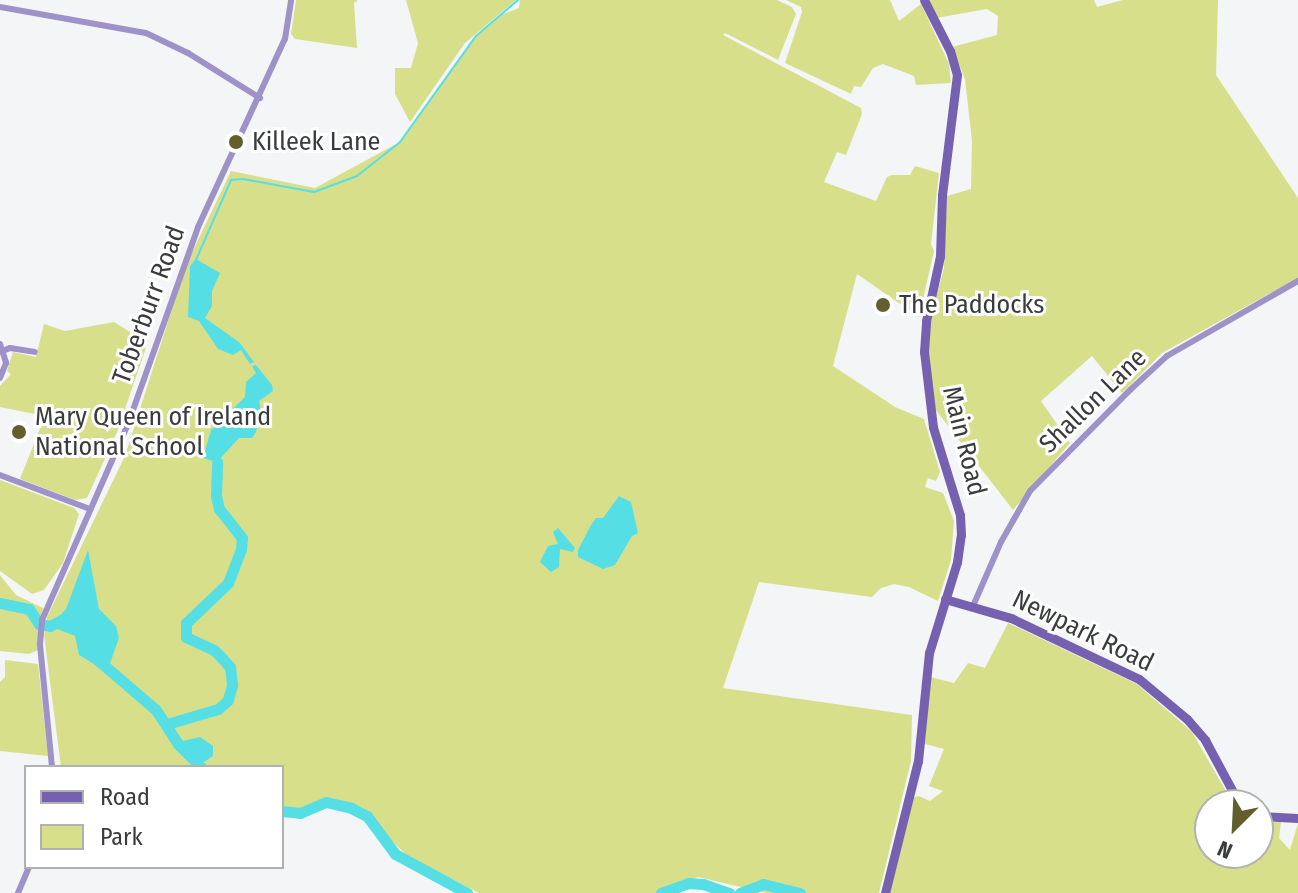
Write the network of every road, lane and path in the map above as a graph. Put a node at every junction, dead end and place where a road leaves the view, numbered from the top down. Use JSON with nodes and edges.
{"nodes":[{"id":1,"x":291,"y":0,"type":"edge"},
{"id":2,"x":924,"y":0,"type":"edge"},
{"id":3,"x":0,"y":7,"type":"edge"},
{"id":4,"x":260,"y":98,"type":"junction"},
{"id":5,"x":1298,"y":281,"type":"edge"},
{"id":6,"x":2,"y":347,"type":"edge"},
{"id":7,"x":30,"y":354,"type":"dead end"},
{"id":8,"x":0,"y":378,"type":"edge"},
{"id":9,"x":0,"y":475,"type":"edge"},
{"id":10,"x":90,"y":509,"type":"junction"},
{"id":11,"x":945,"y":599,"type":"junction"},
{"id":12,"x":973,"y":606,"type":"junction"},
{"id":13,"x":52,"y":765,"type":"edge"},
{"id":14,"x":1231,"y":789,"type":"edge"},
{"id":15,"x":1274,"y":817,"type":"edge"},
{"id":16,"x":1298,"y":818,"type":"edge"},
{"id":17,"x":28,"y":869,"type":"edge"},
{"id":18,"x":18,"y":893,"type":"edge"},
{"id":19,"x":885,"y":893,"type":"edge"}],
"edges":[{"from":1,"to":4,"type":"street","name":"Toberburr Road"},
{"from":2,"to":11,"type":"main road","name":"Main Road"},
{"from":3,"to":4,"type":"street"},
{"from":4,"to":10,"type":"street","name":"Toberburr Road"},
{"from":5,"to":12,"type":"street","name":"Shallon Lane"},
{"from":6,"to":7,"type":"street"},
{"from":6,"to":8,"type":"street"},
{"from":9,"to":10,"type":"street"},
{"from":10,"to":13,"type":"street","name":"Toberburr Road"},
{"from":11,"to":12,"type":"main road","name":"Newpark Road"},
{"from":11,"to":19,"type":"main road","name":"Main Road"},
{"from":12,"to":14,"type":"main road","name":"Newpark Road"},
{"from":15,"to":16,"type":"main road"},
{"from":17,"to":18,"type":"street"}]}
